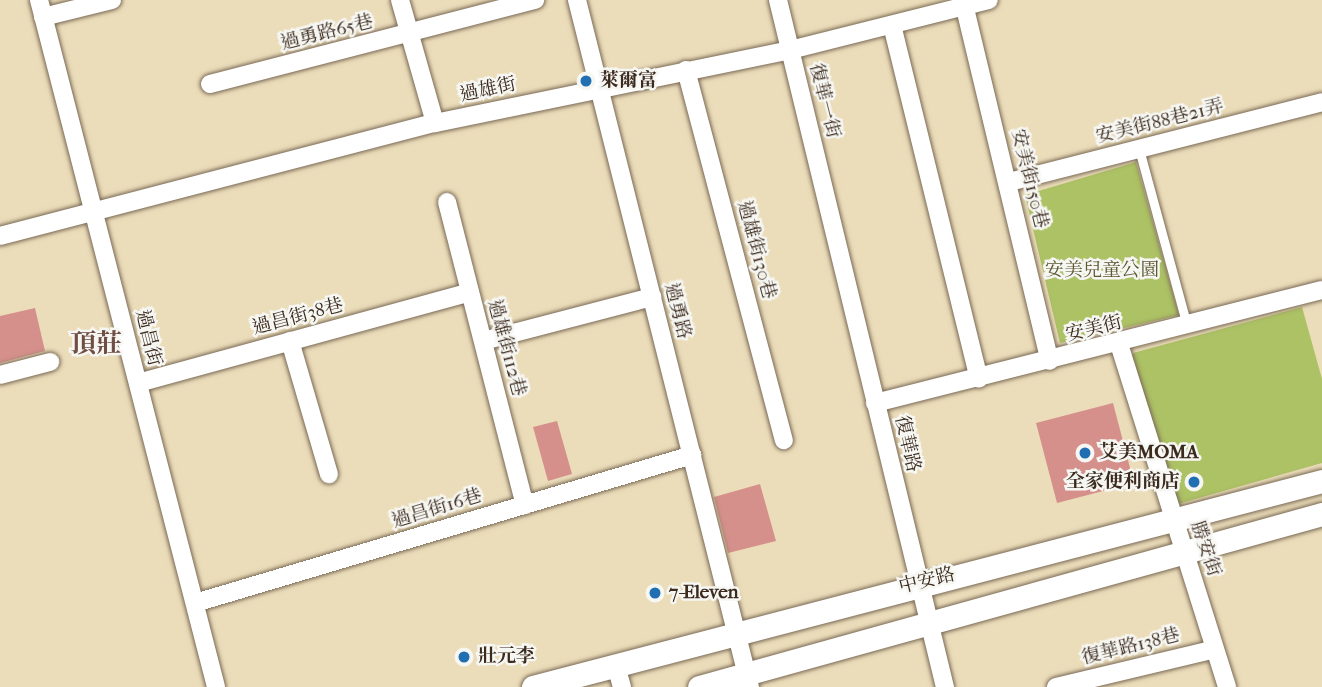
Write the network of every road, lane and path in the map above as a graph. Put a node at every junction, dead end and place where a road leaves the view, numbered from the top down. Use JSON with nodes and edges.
{"nodes":[{"id":1,"x":111,"y":0,"type":"edge"},
{"id":2,"x":400,"y":0,"type":"edge"},
{"id":3,"x":536,"y":0,"type":"edge"},
{"id":4,"x":577,"y":0,"type":"edge"},
{"id":5,"x":778,"y":0,"type":"edge"},
{"id":6,"x":989,"y":0,"type":"edge"},
{"id":7,"x":964,"y":3,"type":"edge"},
{"id":8,"x":41,"y":9,"type":"edge"},
{"id":9,"x":892,"y":24,"type":"junction"},
{"id":10,"x":410,"y":34,"type":"junction"},
{"id":11,"x":790,"y":50,"type":"junction"},
{"id":12,"x":686,"y":70,"type":"junction"},
{"id":13,"x":210,"y":84,"type":"dead end"},
{"id":14,"x":599,"y":88,"type":"junction"},
{"id":15,"x":1322,"y":102,"type":"edge"},
{"id":16,"x":435,"y":123,"type":"junction"},
{"id":17,"x":1139,"y":149,"type":"junction"},
{"id":18,"x":1009,"y":182,"type":"junction"},
{"id":19,"x":447,"y":202,"type":"dead end"},
{"id":20,"x":94,"y":211,"type":"junction"},
{"id":21,"x":829,"y":211,"type":"joint"},
{"id":22,"x":0,"y":236,"type":"edge"},
{"id":23,"x":1322,"y":290,"type":"edge"},
{"id":24,"x":470,"y":292,"type":"junction"},
{"id":25,"x":652,"y":297,"type":"junction"},
{"id":26,"x":1187,"y":326,"type":"junction"},
{"id":27,"x":290,"y":341,"type":"junction"},
{"id":28,"x":482,"y":341,"type":"junction"},
{"id":29,"x":1119,"y":344,"type":"junction"},
{"id":30,"x":1050,"y":361,"type":"junction"},
{"id":31,"x":50,"y":362,"type":"dead end"},
{"id":32,"x":0,"y":375,"type":"edge"},
{"id":33,"x":979,"y":378,"type":"junction"},
{"id":34,"x":138,"y":383,"type":"junction"},
{"id":35,"x":876,"y":403,"type":"junction"},
{"id":36,"x":784,"y":440,"type":"dead end"},
{"id":37,"x":692,"y":455,"type":"junction"},
{"id":38,"x":329,"y":474,"type":"dead end"},
{"id":39,"x":1322,"y":481,"type":"edge"},
{"id":40,"x":525,"y":505,"type":"junction"},
{"id":41,"x":1322,"y":514,"type":"edge"},
{"id":42,"x":1173,"y":522,"type":"junction"},
{"id":43,"x":1186,"y":553,"type":"junction"},
{"id":44,"x":918,"y":583,"type":"junction"},
{"id":45,"x":195,"y":603,"type":"junction"},
{"id":46,"x":929,"y":624,"type":"junction"},
{"id":47,"x":737,"y":632,"type":"junction"},
{"id":48,"x":1215,"y":649,"type":"junction"},
{"id":49,"x":619,"y":677,"type":"edge"},
{"id":50,"x":749,"y":680,"type":"edge"},
{"id":51,"x":216,"y":687,"type":"edge"},
{"id":52,"x":533,"y":687,"type":"edge"},
{"id":53,"x":699,"y":687,"type":"edge"},
{"id":54,"x":945,"y":687,"type":"edge"},
{"id":55,"x":1056,"y":687,"type":"edge"},
{"id":56,"x":1227,"y":687,"type":"edge"}],
"edges":[{"from":1,"to":8,"type":"street"},
{"from":2,"to":10,"type":"street"},
{"from":3,"to":10,"type":"street","name":"過勇路65巷"},
{"from":4,"to":14,"type":"street","name":"過勇路"},
{"from":5,"to":11,"type":"street","name":"復華一街"},
{"from":6,"to":7,"type":"street","name":"過雄街"},
{"from":7,"to":9,"type":"street","name":"過雄街"},
{"from":7,"to":18,"type":"street","name":"安美街150巷"},
{"from":8,"to":20,"type":"street","name":"過昌街"},
{"from":9,"to":11,"type":"street","name":"過雄街"},
{"from":9,"to":33,"type":"street"},
{"from":10,"to":13,"type":"street","name":"過勇路65巷"},
{"from":10,"to":16,"type":"street"},
{"from":11,"to":12,"type":"street","name":"過雄街"},
{"from":11,"to":21,"type":"street","name":"復華一街"},
{"from":12,"to":14,"type":"street","name":"過雄街"},
{"from":12,"to":36,"type":"street","name":"過雄街130巷"},
{"from":14,"to":16,"type":"street","name":"過雄街"},
{"from":14,"to":25,"type":"street","name":"過勇路"},
{"from":15,"to":17,"type":"street","name":"安美街88巷21弄"},
{"from":16,"to":20,"type":"street","name":"過雄街"},
{"from":17,"to":18,"type":"street","name":"安美街88巷21弄"},
{"from":17,"to":26,"type":"lane"},
{"from":18,"to":30,"type":"street","name":"安美街150巷"},
{"from":19,"to":24,"type":"street","name":"過雄街112巷"},
{"from":20,"to":22,"type":"street","name":"過雄街"},
{"from":20,"to":34,"type":"street","name":"過昌街"},
{"from":21,"to":35,"type":"street","name":"復華路"},
{"from":23,"to":26,"type":"street","name":"安美街"},
{"from":24,"to":27,"type":"street","name":"過昌街38巷"},
{"from":24,"to":28,"type":"street","name":"過雄街112巷"},
{"from":25,"to":28,"type":"street"},
{"from":25,"to":37,"type":"street","name":"過勇路"},
{"from":26,"to":29,"type":"street","name":"安美街"},
{"from":27,"to":34,"type":"street","name":"過昌街38巷"},
{"from":27,"to":38,"type":"street"},
{"from":28,"to":40,"type":"street","name":"過雄街112巷"},
{"from":29,"to":30,"type":"street","name":"安美街"},
{"from":29,"to":42,"type":"street","name":"勝安街"},
{"from":30,"to":33,"type":"street","name":"安美街"},
{"from":31,"to":32,"type":"street"},
{"from":33,"to":35,"type":"street","name":"安美街"},
{"from":34,"to":45,"type":"street","name":"過昌街"},
{"from":35,"to":44,"type":"street","name":"復華路"},
{"from":37,"to":40,"type":"street","name":"過昌街16巷"},
{"from":37,"to":47,"type":"street","name":"過勇路"},
{"from":39,"to":42,"type":"street","name":"中安路"},
{"from":40,"to":45,"type":"street","name":"過昌街16巷"},
{"from":41,"to":43,"type":"street"},
{"from":42,"to":43,"type":"street","name":"勝安街"},
{"from":42,"to":44,"type":"street","name":"中安路"},
{"from":43,"to":46,"type":"street"},
{"from":43,"to":48,"type":"street","name":"勝安街"},
{"from":44,"to":46,"type":"street","name":"復華路"},
{"from":44,"to":47,"type":"street","name":"中安路"},
{"from":45,"to":51,"type":"street","name":"過昌街"},
{"from":46,"to":50,"type":"street"},
{"from":46,"to":54,"type":"street","name":"復華路"},
{"from":47,"to":49,"type":"street","name":"中安路"},
{"from":47,"to":50,"type":"street","name":"過勇路"},
{"from":48,"to":55,"type":"street","name":"復華路138巷"},
{"from":48,"to":56,"type":"street","name":"勝安街"},
{"from":49,"to":52,"type":"street","name":"中安路"},
{"from":50,"to":53,"type":"street"}]}
